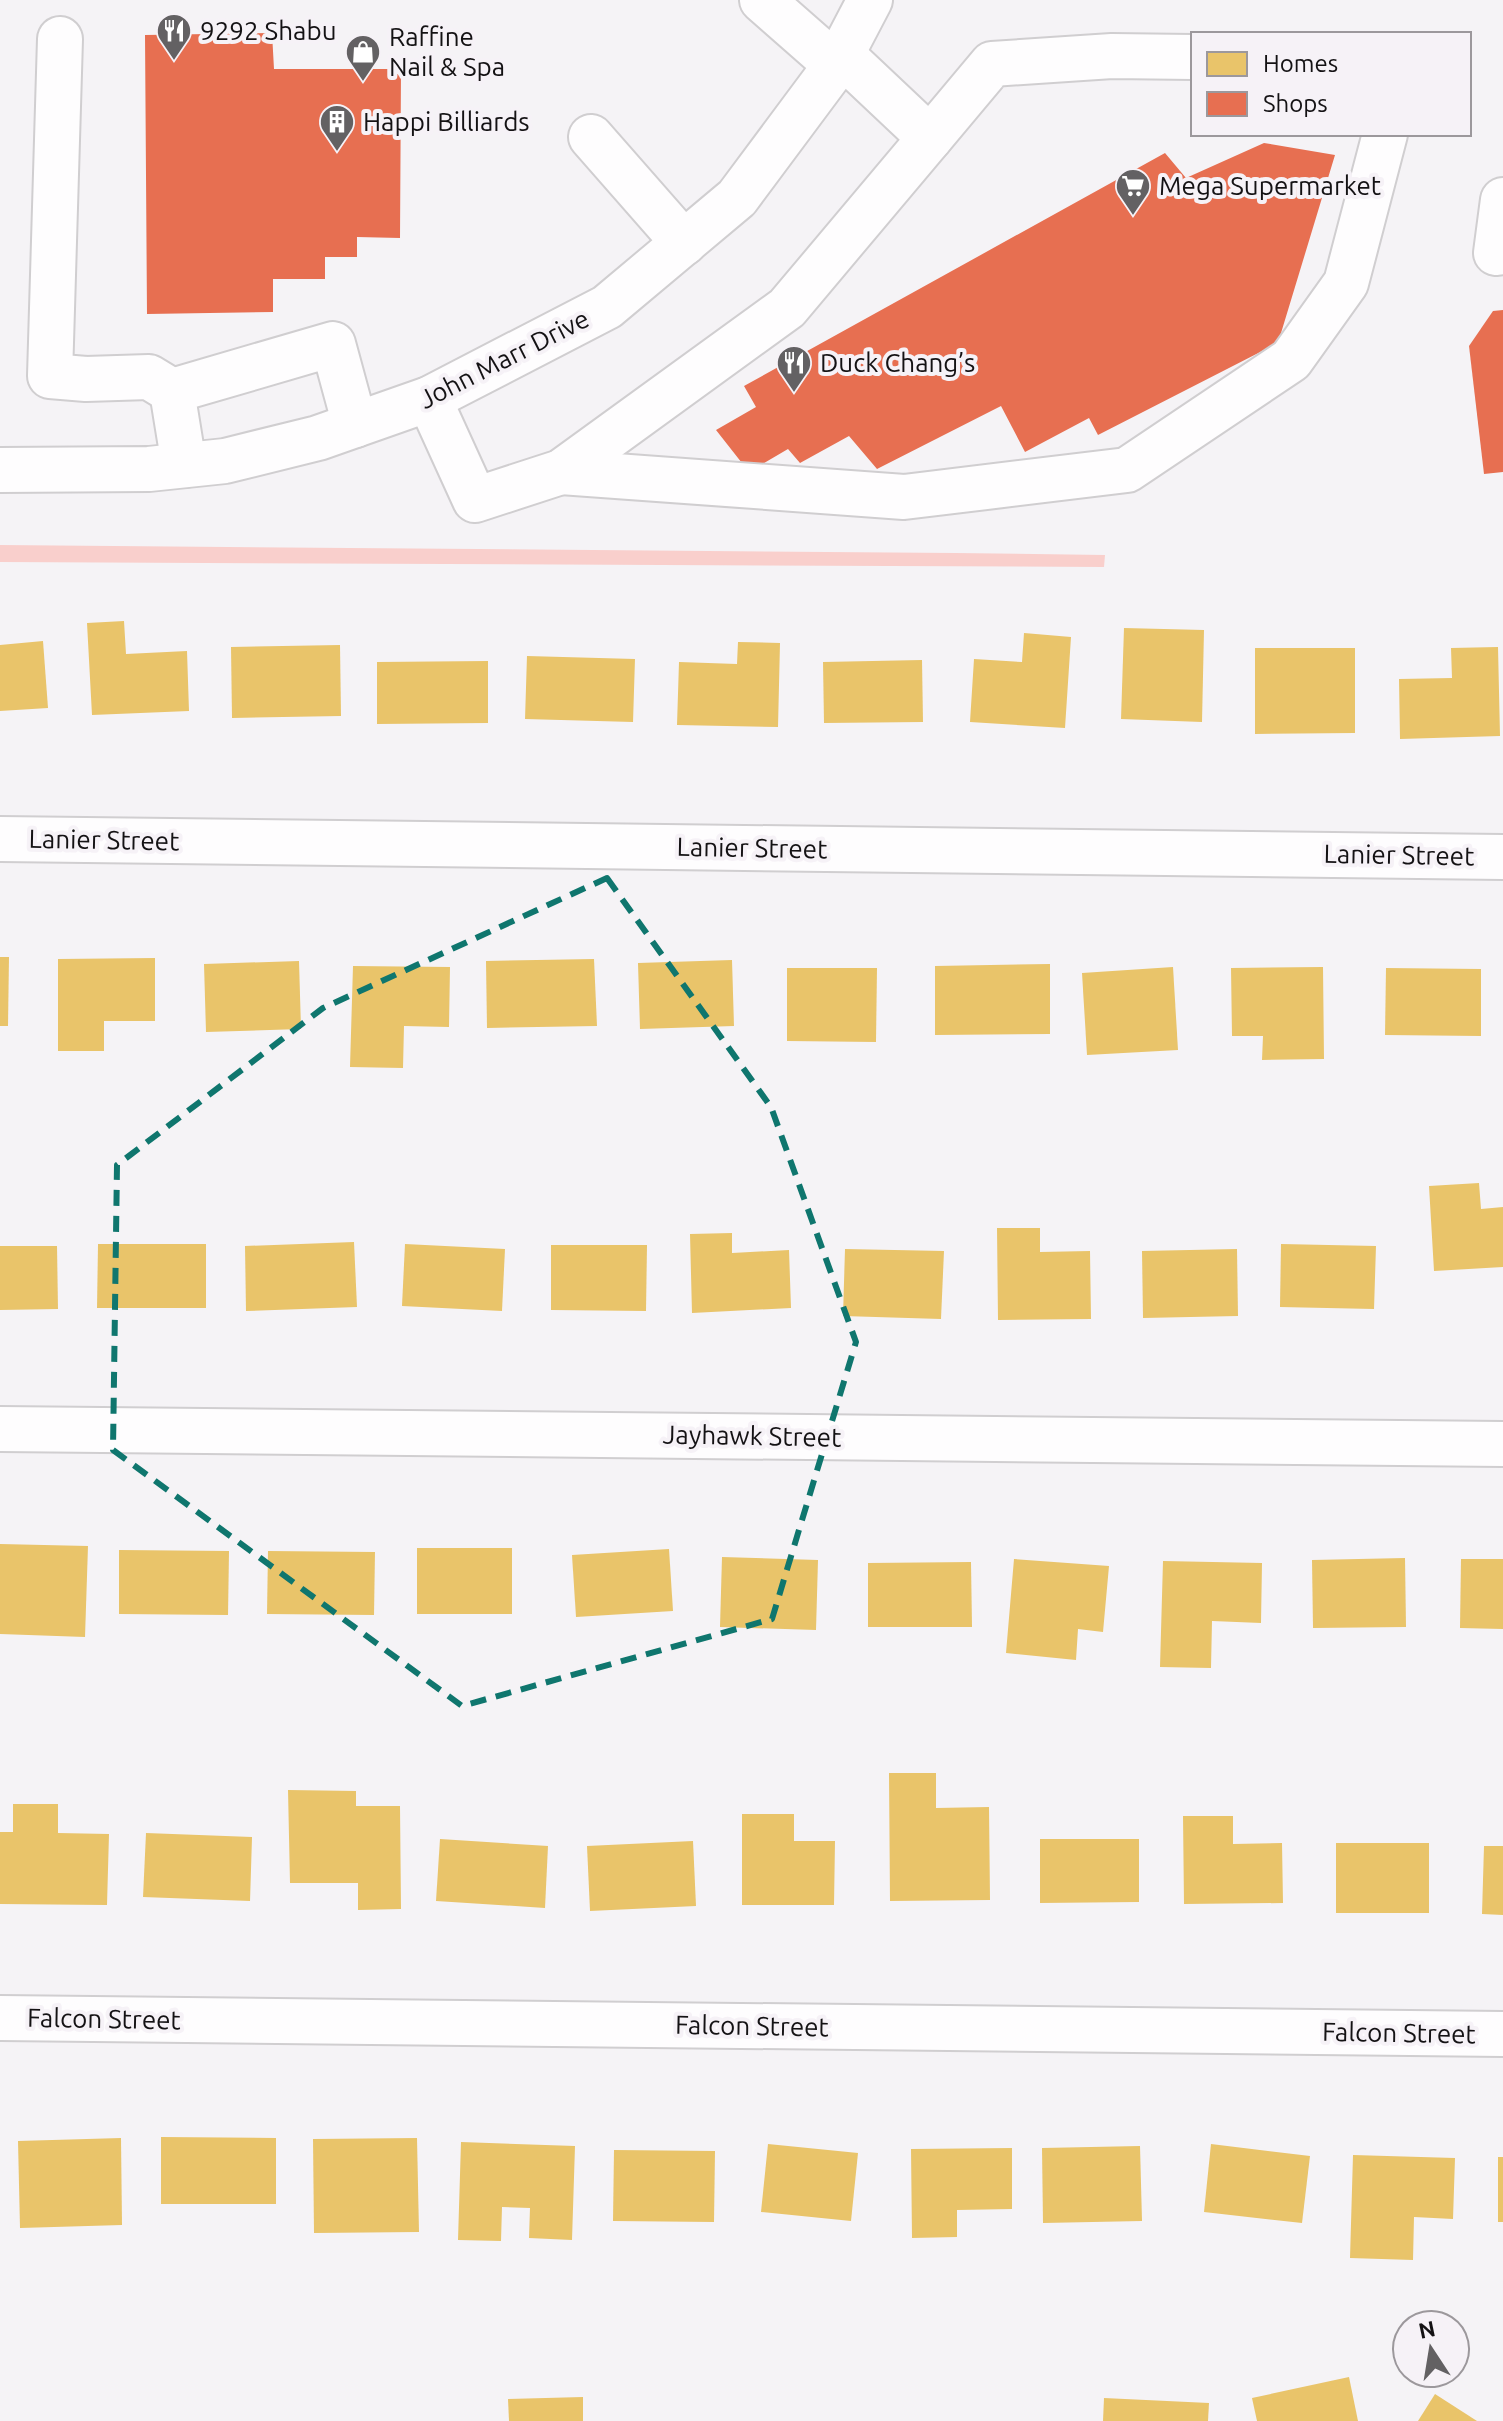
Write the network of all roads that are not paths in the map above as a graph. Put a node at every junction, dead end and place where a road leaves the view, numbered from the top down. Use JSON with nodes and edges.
{"nodes":[{"id":1,"x":762,"y":0,"type":"edge"},
{"id":2,"x":870,"y":0,"type":"edge"},
{"id":3,"x":60,"y":39,"type":"dead end"},
{"id":4,"x":1191,"y":57,"type":"edge"},
{"id":5,"x":839,"y":60,"type":"junction"},
{"id":6,"x":1384,"y":136,"type":"edge"},
{"id":7,"x":591,"y":137,"type":"dead end"},
{"id":8,"x":930,"y":138,"type":"junction"},
{"id":9,"x":1503,"y":200,"type":"edge"},
{"id":10,"x":684,"y":243,"type":"junction"},
{"id":11,"x":1503,"y":252,"type":"edge"},
{"id":12,"x":172,"y":391,"type":"junction"},
{"id":13,"x":429,"y":399,"type":"junction"},
{"id":14,"x":355,"y":425,"type":"junction"},
{"id":15,"x":184,"y":465,"type":"junction"},
{"id":16,"x":0,"y":470,"type":"edge"},
{"id":17,"x":561,"y":472,"type":"junction"},
{"id":18,"x":0,"y":839,"type":"edge"},
{"id":19,"x":1503,"y":857,"type":"edge"},
{"id":20,"x":0,"y":1429,"type":"edge"},
{"id":21,"x":1503,"y":1444,"type":"edge"},
{"id":22,"x":0,"y":2018,"type":"edge"},
{"id":23,"x":1503,"y":2034,"type":"edge"}],
"edges":[{"from":1,"to":5,"type":"street"},
{"from":2,"to":5,"type":"street","name":"John Marr Drive"},
{"from":3,"to":12,"type":"street"},
{"from":4,"to":8,"type":"street"},
{"from":5,"to":8,"type":"street"},
{"from":5,"to":10,"type":"street","name":"John Marr Drive"},
{"from":6,"to":17,"type":"street"},
{"from":7,"to":10,"type":"street"},
{"from":8,"to":17,"type":"street"},
{"from":9,"to":11,"type":"street"},
{"from":10,"to":13,"type":"street","name":"John Marr Drive"},
{"from":12,"to":14,"type":"street"},
{"from":12,"to":15,"type":"street"},
{"from":13,"to":14,"type":"street","name":"John Marr Drive"},
{"from":13,"to":17,"type":"street"},
{"from":14,"to":15,"type":"street","name":"John Marr Drive"},
{"from":15,"to":16,"type":"street","name":"John Marr Drive"},
{"from":18,"to":19,"type":"street","name":"Lanier Street"},
{"from":20,"to":21,"type":"street","name":"Jayhawk Street"},
{"from":22,"to":23,"type":"street","name":"Falcon Street"}]}
